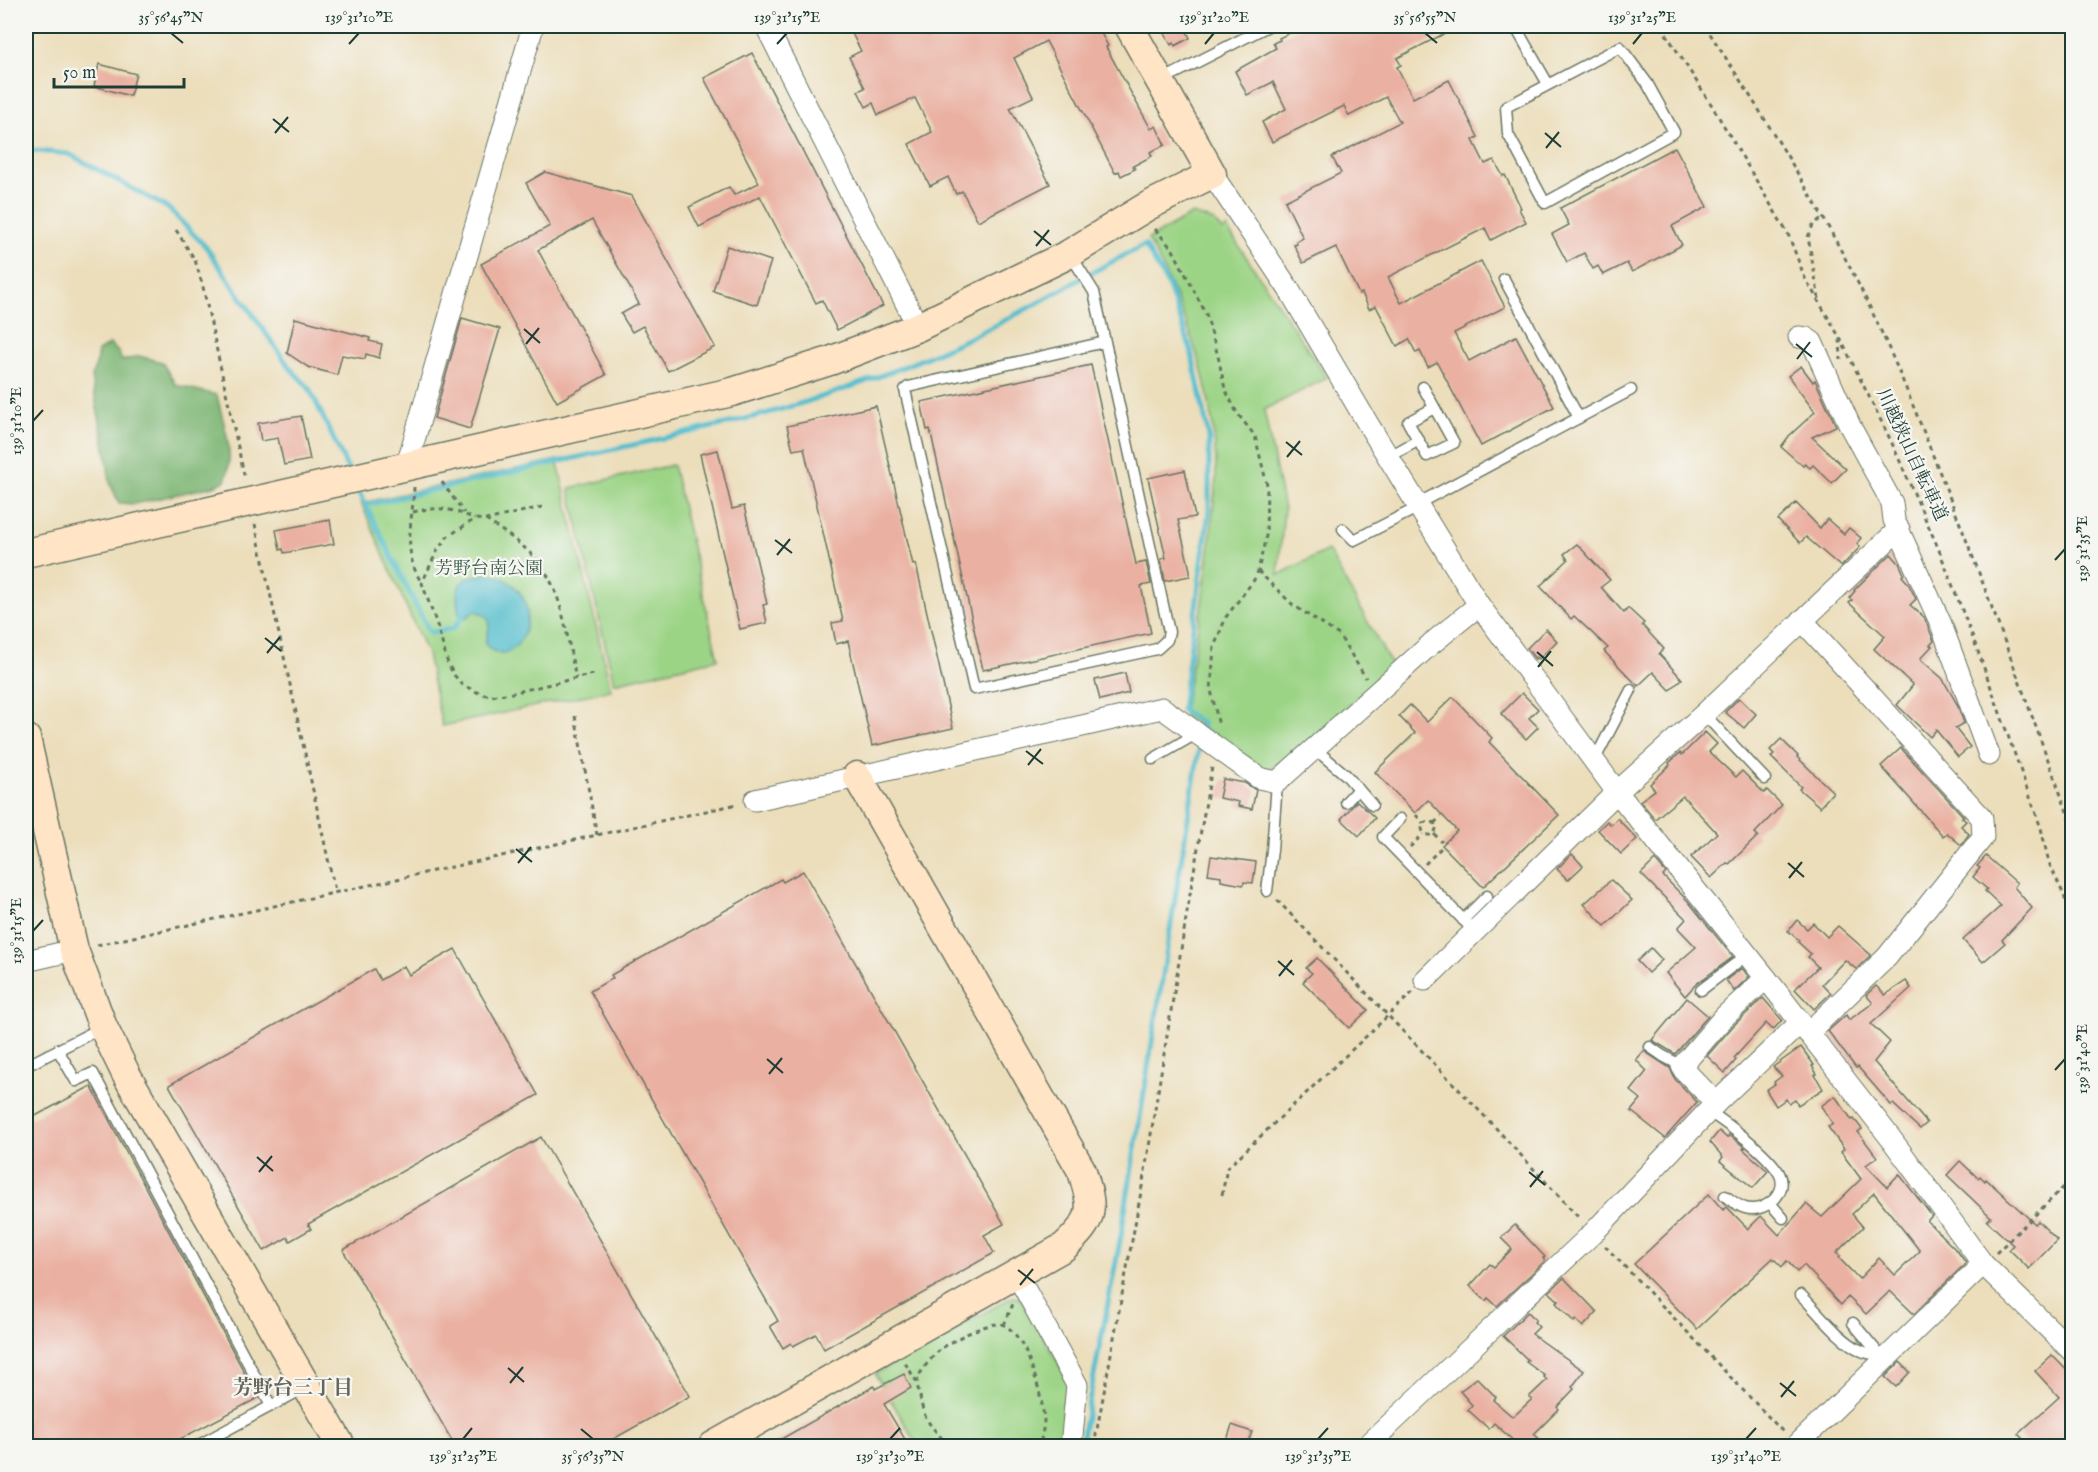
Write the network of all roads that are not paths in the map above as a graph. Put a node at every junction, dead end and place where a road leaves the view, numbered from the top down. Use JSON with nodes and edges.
{"nodes":[{"id":1,"x":533,"y":26,"type":"edge"},
{"id":2,"x":766,"y":26,"type":"edge"},
{"id":3,"x":1129,"y":26,"type":"edge"},
{"id":4,"x":1268,"y":26,"type":"edge"},
{"id":5,"x":1515,"y":26,"type":"edge"},
{"id":6,"x":1160,"y":81,"type":"junction"},
{"id":7,"x":1548,"y":84,"type":"junction"},
{"id":8,"x":1212,"y":174,"type":"junction"},
{"id":9,"x":1070,"y":254,"type":"junction"},
{"id":10,"x":1504,"y":279,"type":"dead end"},
{"id":11,"x":918,"y":327,"type":"junction"},
{"id":12,"x":1799,"y":337,"type":"dead end"},
{"id":13,"x":1105,"y":342,"type":"junction"},
{"id":14,"x":1423,"y":387,"type":"dead end"},
{"id":15,"x":1630,"y":390,"type":"dead end"},
{"id":16,"x":1434,"y":408,"type":"junction"},
{"id":17,"x":1579,"y":418,"type":"junction"},
{"id":18,"x":1419,"y":440,"type":"junction"},
{"id":19,"x":1388,"y":457,"type":"junction"},
{"id":20,"x":410,"y":477,"type":"junction"},
{"id":21,"x":1418,"y":506,"type":"junction"},
{"id":22,"x":1343,"y":529,"type":"dead end"},
{"id":23,"x":1899,"y":529,"type":"junction"},
{"id":24,"x":26,"y":553,"type":"edge"},
{"id":25,"x":1479,"y":605,"type":"junction"},
{"id":26,"x":1802,"y":620,"type":"junction"},
{"id":27,"x":1631,"y":690,"type":"dead end"},
{"id":28,"x":1704,"y":714,"type":"junction"},
{"id":29,"x":1196,"y":734,"type":"junction"},
{"id":30,"x":26,"y":738,"type":"edge"},
{"id":31,"x":1315,"y":749,"type":"junction"},
{"id":32,"x":1989,"y":755,"type":"dead end"},
{"id":33,"x":1152,"y":759,"type":"dead end"},
{"id":34,"x":1594,"y":761,"type":"junction"},
{"id":35,"x":857,"y":776,"type":"junction"},
{"id":36,"x":1765,"y":779,"type":"dead end"},
{"id":37,"x":1277,"y":782,"type":"junction"},
{"id":38,"x":1358,"y":789,"type":"junction"},
{"id":39,"x":1617,"y":792,"type":"junction"},
{"id":40,"x":755,"y":800,"type":"road end"},
{"id":41,"x":1346,"y":802,"type":"dead end"},
{"id":42,"x":1372,"y":805,"type":"dead end"},
{"id":43,"x":1400,"y":819,"type":"dead end"},
{"id":44,"x":1267,"y":891,"type":"road end"},
{"id":45,"x":1487,"y":896,"type":"dead end"},
{"id":46,"x":1469,"y":926,"type":"junction"},
{"id":47,"x":74,"y":950,"type":"junction"},
{"id":48,"x":1747,"y":955,"type":"junction"},
{"id":49,"x":26,"y":961,"type":"edge"},
{"id":50,"x":1766,"y":978,"type":"junction"},
{"id":51,"x":1425,"y":980,"type":"road end"},
{"id":52,"x":1701,"y":990,"type":"dead end"},
{"id":53,"x":103,"y":1027,"type":"junction"},
{"id":54,"x":1804,"y":1028,"type":"junction"},
{"id":55,"x":1650,"y":1047,"type":"dead end"},
{"id":56,"x":58,"y":1050,"type":"junction"},
{"id":57,"x":26,"y":1066,"type":"edge"},
{"id":58,"x":1682,"y":1066,"type":"junction"},
{"id":59,"x":1712,"y":1107,"type":"junction"},
{"id":60,"x":1725,"y":1196,"type":"dead end"},
{"id":61,"x":1770,"y":1203,"type":"junction"},
{"id":62,"x":1783,"y":1218,"type":"dead end"},
{"id":63,"x":1983,"y":1264,"type":"junction"},
{"id":64,"x":1016,"y":1285,"type":"junction"},
{"id":65,"x":1801,"y":1295,"type":"dead end"},
{"id":66,"x":1853,"y":1323,"type":"dead end"},
{"id":67,"x":2073,"y":1351,"type":"edge"},
{"id":68,"x":1882,"y":1356,"type":"junction"},
{"id":69,"x":306,"y":1387,"type":"junction"},
{"id":70,"x":271,"y":1406,"type":"junction"},
{"id":71,"x":196,"y":1446,"type":"edge"},
{"id":72,"x":341,"y":1446,"type":"edge"},
{"id":73,"x":713,"y":1446,"type":"edge"},
{"id":74,"x":1071,"y":1446,"type":"edge"},
{"id":75,"x":1367,"y":1446,"type":"edge"},
{"id":76,"x":1796,"y":1446,"type":"edge"}],
"edges":[{"from":1,"to":20,"type":"street"},
{"from":2,"to":11,"type":"street"},
{"from":3,"to":6,"type":"street"},
{"from":4,"to":6,"type":"lane"},
{"from":5,"to":7,"type":"lane"},
{"from":6,"to":8,"type":"street"},
{"from":7,"to":7,"type":"lane"},
{"from":8,"to":9,"type":"street"},
{"from":8,"to":19,"type":"street"},
{"from":9,"to":11,"type":"street"},
{"from":9,"to":13,"type":"lane"},
{"from":10,"to":17,"type":"lane"},
{"from":11,"to":20,"type":"street"},
{"from":12,"to":23,"type":"street"},
{"from":13,"to":13,"type":"lane"},
{"from":14,"to":16,"type":"lane"},
{"from":15,"to":17,"type":"lane"},
{"from":16,"to":18,"type":"lane"},
{"from":16,"to":18,"type":"lane"},
{"from":17,"to":21,"type":"lane"},
{"from":18,"to":19,"type":"lane"},
{"from":19,"to":21,"type":"street"},
{"from":20,"to":24,"type":"street"},
{"from":21,"to":22,"type":"lane"},
{"from":21,"to":25,"type":"street"},
{"from":23,"to":26,"type":"street"},
{"from":23,"to":32,"type":"street"},
{"from":25,"to":31,"type":"street"},
{"from":25,"to":34,"type":"street"},
{"from":26,"to":28,"type":"street"},
{"from":26,"to":54,"type":"street"},
{"from":27,"to":34,"type":"lane"},
{"from":28,"to":36,"type":"lane"},
{"from":28,"to":39,"type":"street"},
{"from":29,"to":33,"type":"lane"},
{"from":29,"to":35,"type":"street"},
{"from":29,"to":37,"type":"street"},
{"from":30,"to":47,"type":"street"},
{"from":31,"to":37,"type":"street"},
{"from":31,"to":38,"type":"lane"},
{"from":34,"to":39,"type":"street"},
{"from":35,"to":40,"type":"street"},
{"from":35,"to":64,"type":"street"},
{"from":37,"to":44,"type":"lane"},
{"from":38,"to":41,"type":"lane"},
{"from":38,"to":42,"type":"lane"},
{"from":39,"to":46,"type":"street"},
{"from":39,"to":48,"type":"street"},
{"from":43,"to":46,"type":"lane"},
{"from":45,"to":46,"type":"lane"},
{"from":46,"to":51,"type":"street"},
{"from":47,"to":49,"type":"street"},
{"from":47,"to":53,"type":"street"},
{"from":48,"to":50,"type":"street"},
{"from":48,"to":52,"type":"lane"},
{"from":50,"to":54,"type":"street"},
{"from":50,"to":58,"type":"street"},
{"from":53,"to":56,"type":"lane"},
{"from":53,"to":69,"type":"street"},
{"from":54,"to":59,"type":"street"},
{"from":54,"to":63,"type":"street"},
{"from":55,"to":58,"type":"lane"},
{"from":56,"to":57,"type":"lane"},
{"from":56,"to":70,"type":"lane"},
{"from":58,"to":59,"type":"street"},
{"from":59,"to":61,"type":"lane"},
{"from":59,"to":75,"type":"street"},
{"from":60,"to":61,"type":"lane"},
{"from":61,"to":62,"type":"lane"},
{"from":63,"to":67,"type":"street"},
{"from":63,"to":68,"type":"street"},
{"from":64,"to":73,"type":"street"},
{"from":64,"to":74,"type":"street"},
{"from":65,"to":68,"type":"lane"},
{"from":66,"to":68,"type":"lane"},
{"from":68,"to":76,"type":"street"},
{"from":69,"to":70,"type":"lane"},
{"from":69,"to":72,"type":"street"},
{"from":70,"to":71,"type":"lane"}]}
